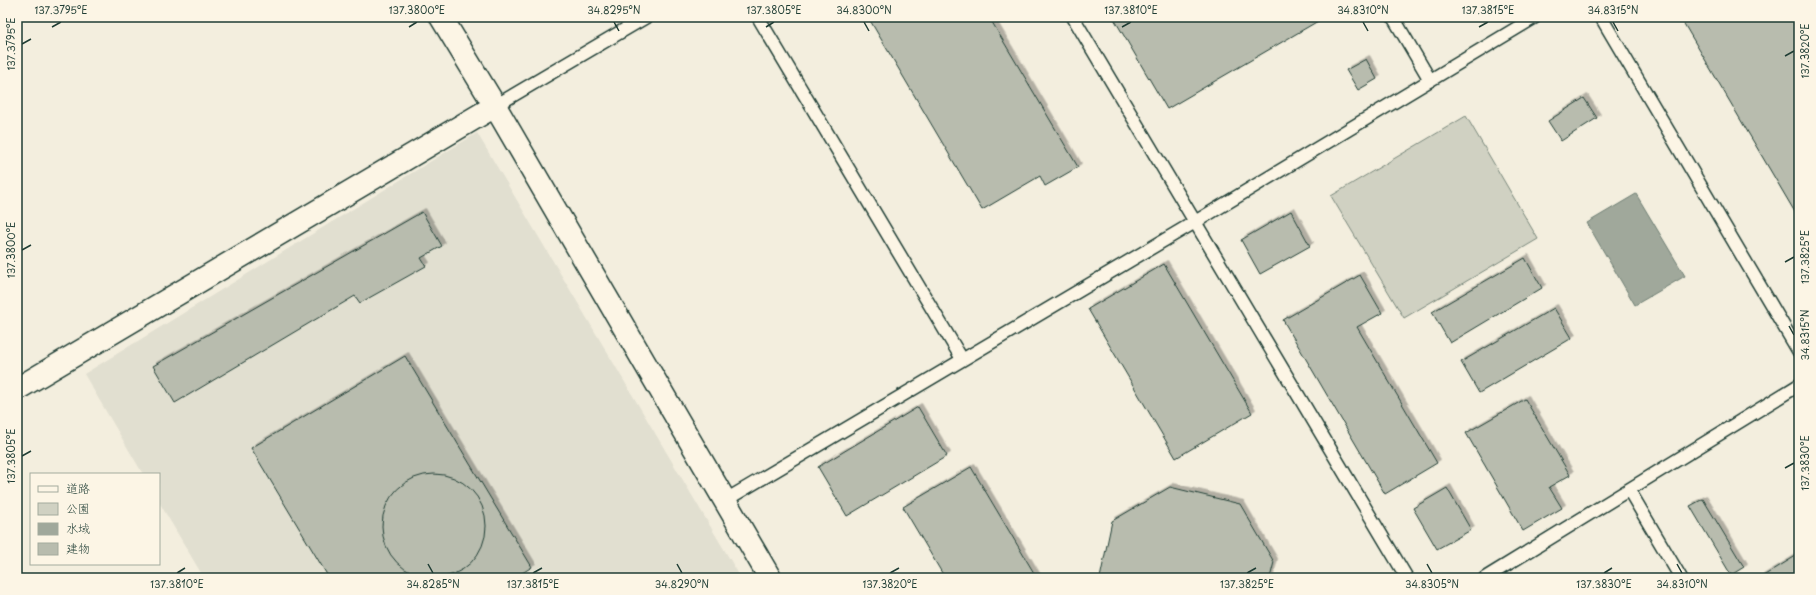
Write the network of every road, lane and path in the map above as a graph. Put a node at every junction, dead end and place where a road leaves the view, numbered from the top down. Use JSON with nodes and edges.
{"nodes":[{"id":1,"x":440,"y":17,"type":"edge"},
{"id":2,"x":646,"y":17,"type":"edge"},
{"id":3,"x":758,"y":17,"type":"edge"},
{"id":4,"x":1073,"y":17,"type":"edge"},
{"id":5,"x":1393,"y":17,"type":"edge"},
{"id":6,"x":1535,"y":17,"type":"edge"},
{"id":7,"x":1601,"y":17,"type":"edge"},
{"id":8,"x":1430,"y":80,"type":"junction"},
{"id":9,"x":495,"y":106,"type":"junction"},
{"id":10,"x":1195,"y":222,"type":"junction"},
{"id":11,"x":1799,"y":352,"type":"edge"},
{"id":12,"x":962,"y":359,"type":"junction"},
{"id":13,"x":1799,"y":385,"type":"edge"},
{"id":14,"x":17,"y":389,"type":"edge"},
{"id":15,"x":1628,"y":490,"type":"junction"},
{"id":16,"x":724,"y":501,"type":"junction"},
{"id":17,"x":770,"y":578,"type":"edge"},
{"id":18,"x":1407,"y":578,"type":"edge"},
{"id":19,"x":1485,"y":578,"type":"edge"},
{"id":20,"x":1681,"y":578,"type":"edge"}],
"edges":[{"from":1,"to":9,"type":"street"},
{"from":2,"to":9,"type":"lane"},
{"from":3,"to":12,"type":"lane"},
{"from":4,"to":10,"type":"lane"},
{"from":5,"to":8,"type":"lane"},
{"from":6,"to":8,"type":"lane"},
{"from":7,"to":11,"type":"lane"},
{"from":8,"to":10,"type":"lane"},
{"from":9,"to":14,"type":"street"},
{"from":9,"to":16,"type":"street"},
{"from":10,"to":12,"type":"lane"},
{"from":10,"to":18,"type":"lane"},
{"from":12,"to":16,"type":"lane"},
{"from":13,"to":15,"type":"lane"},
{"from":15,"to":19,"type":"lane"},
{"from":15,"to":20,"type":"lane"},
{"from":16,"to":17,"type":"street"}]}
